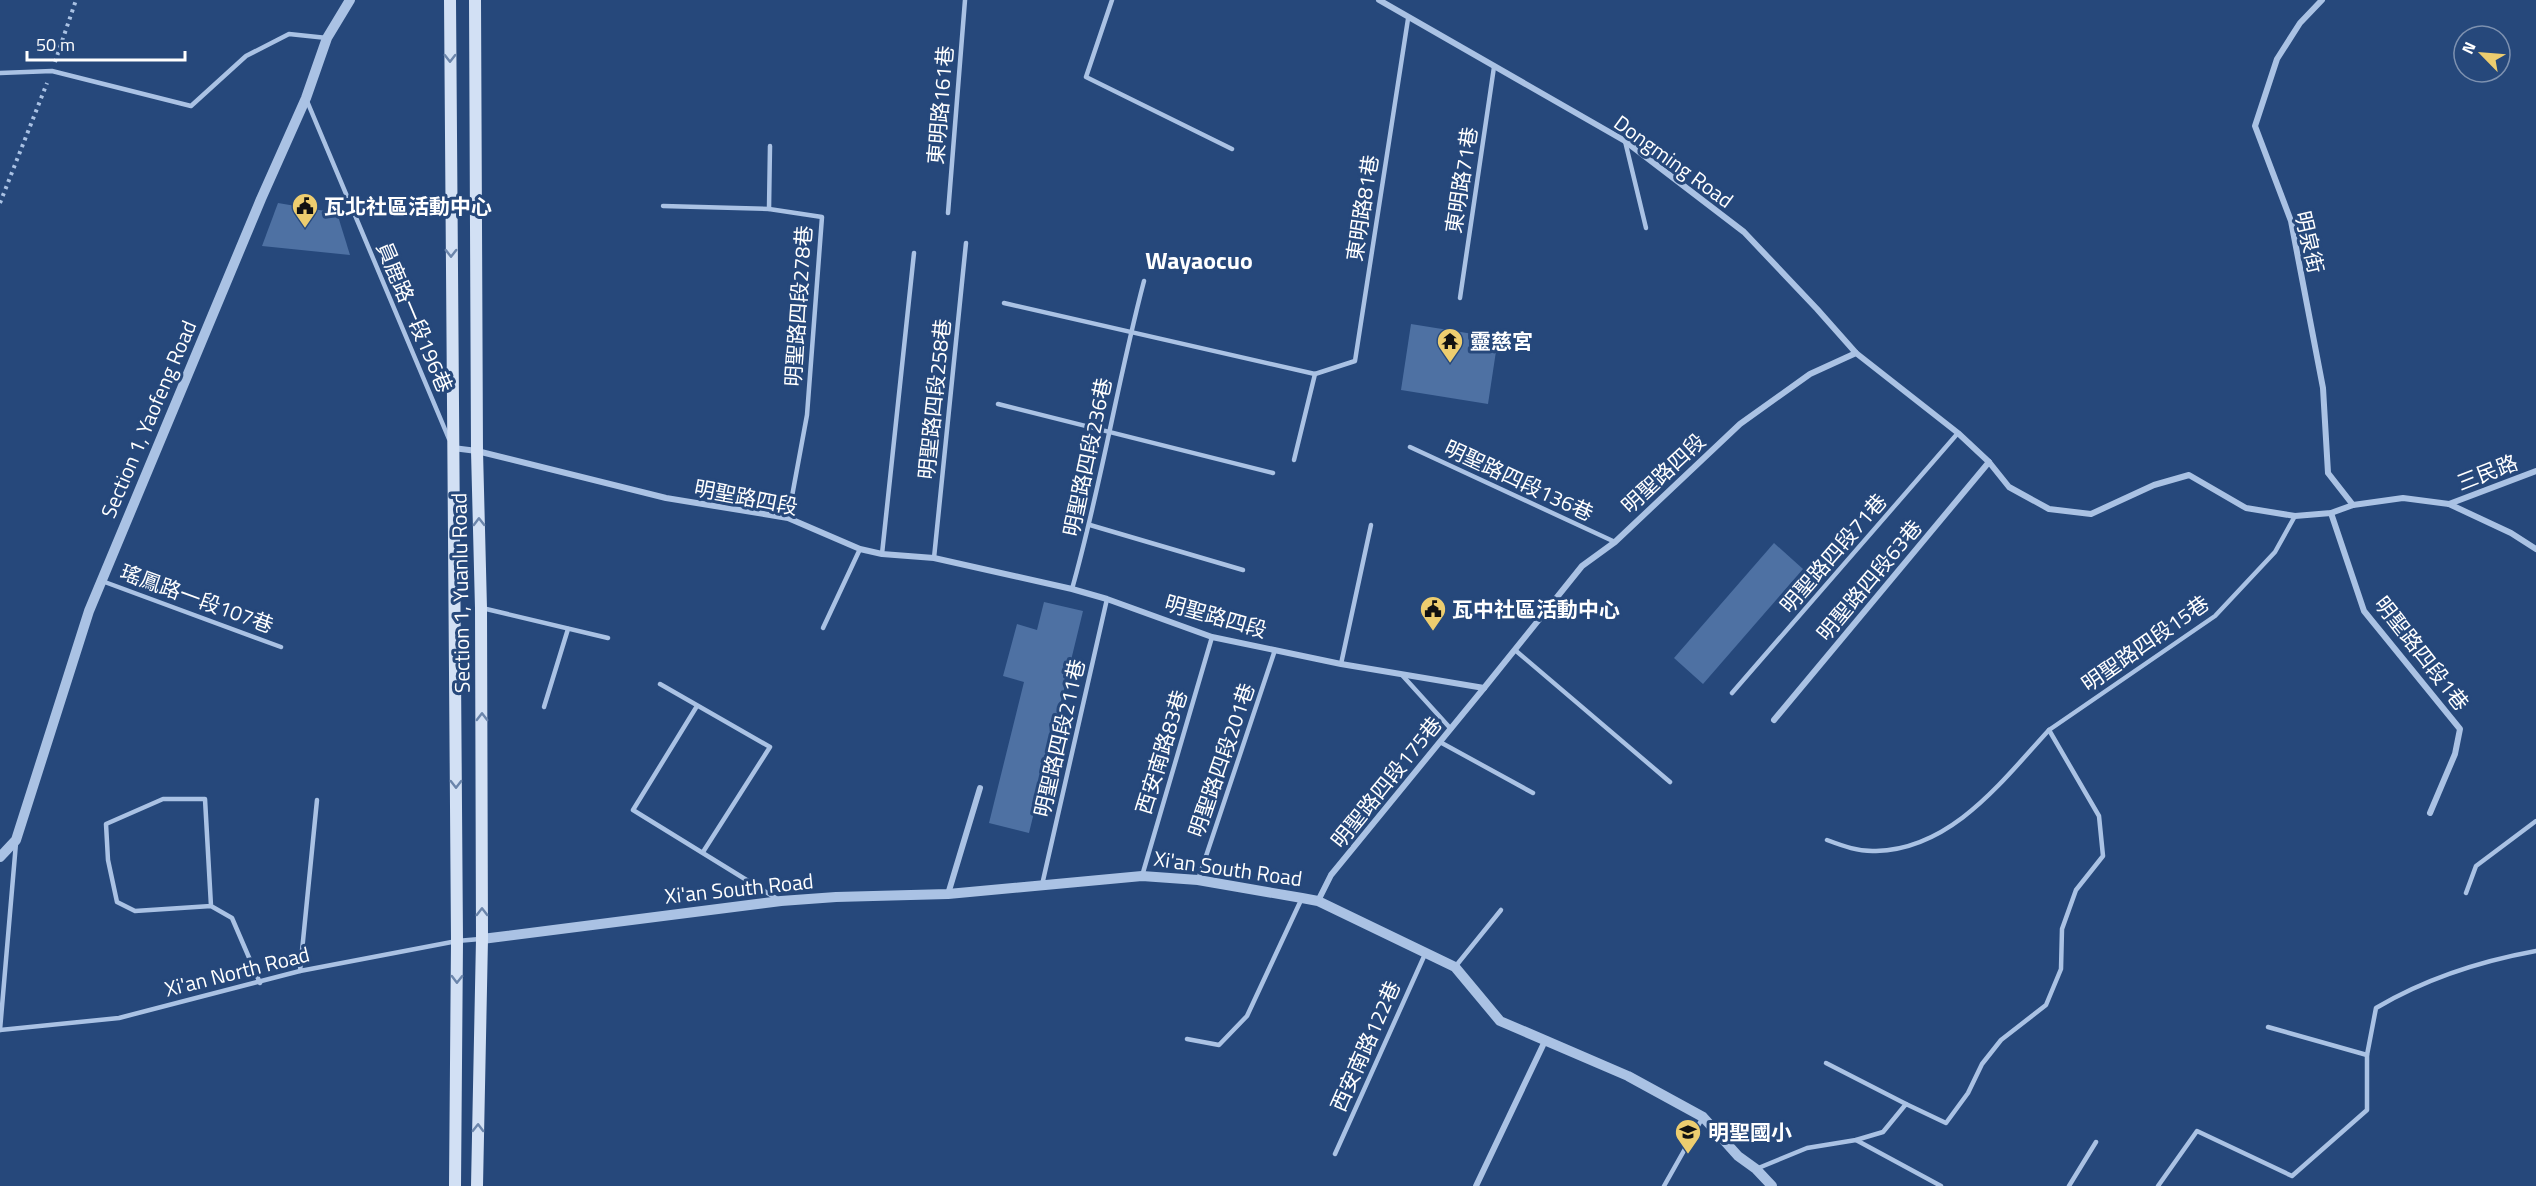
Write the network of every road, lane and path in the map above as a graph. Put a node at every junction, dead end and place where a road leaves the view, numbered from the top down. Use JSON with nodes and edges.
{"nodes":[{"id":1,"x":76,"y":0,"type":"edge"},
{"id":2,"x":350,"y":0,"type":"edge"},
{"id":3,"x":450,"y":0,"type":"edge"},
{"id":4,"x":475,"y":0,"type":"edge"},
{"id":5,"x":965,"y":0,"type":"edge"},
{"id":6,"x":1112,"y":0,"type":"edge"},
{"id":7,"x":1379,"y":0,"type":"edge"},
{"id":8,"x":2322,"y":0,"type":"edge"},
{"id":9,"x":1408,"y":19,"type":"junction"},
{"id":10,"x":327,"y":38,"type":"junction"},
{"id":11,"x":1494,"y":67,"type":"junction"},
{"id":12,"x":51,"y":71,"type":"junction"},
{"id":13,"x":0,"y":73,"type":"edge"},
{"id":14,"x":306,"y":98,"type":"junction"},
{"id":15,"x":1625,"y":141,"type":"junction"},
{"id":16,"x":770,"y":146,"type":"dead end"},
{"id":17,"x":1232,"y":149,"type":"dead end"},
{"id":18,"x":0,"y":203,"type":"edge"},
{"id":19,"x":663,"y":206,"type":"dead end"},
{"id":20,"x":769,"y":209,"type":"junction"},
{"id":21,"x":948,"y":213,"type":"dead end"},
{"id":22,"x":1646,"y":228,"type":"dead end"},
{"id":23,"x":966,"y":243,"type":"dead end"},
{"id":24,"x":914,"y":253,"type":"dead end"},
{"id":25,"x":1144,"y":281,"type":"dead end"},
{"id":26,"x":1460,"y":298,"type":"dead end"},
{"id":27,"x":1004,"y":303,"type":"dead end"},
{"id":28,"x":1131,"y":330,"type":"junction"},
{"id":29,"x":1856,"y":353,"type":"junction"},
{"id":30,"x":1315,"y":374,"type":"junction"},
{"id":31,"x":998,"y":404,"type":"dead end"},
{"id":32,"x":1110,"y":432,"type":"junction"},
{"id":33,"x":1958,"y":433,"type":"junction"},
{"id":34,"x":1410,"y":447,"type":"dead end"},
{"id":35,"x":453,"y":448,"type":"junction"},
{"id":36,"x":477,"y":451,"type":"junction"},
{"id":37,"x":1294,"y":460,"type":"dead end"},
{"id":38,"x":1989,"y":462,"type":"junction"},
{"id":39,"x":2536,"y":471,"type":"edge"},
{"id":40,"x":1273,"y":473,"type":"dead end"},
{"id":41,"x":2353,"y":504,"type":"junction"},
{"id":42,"x":2449,"y":504,"type":"junction"},
{"id":43,"x":2331,"y":513,"type":"junction"},
{"id":44,"x":2295,"y":516,"type":"junction"},
{"id":45,"x":788,"y":518,"type":"junction"},
{"id":46,"x":1090,"y":525,"type":"junction"},
{"id":47,"x":1371,"y":525,"type":"dead end"},
{"id":48,"x":1615,"y":542,"type":"junction"},
{"id":49,"x":860,"y":549,"type":"junction"},
{"id":50,"x":2536,"y":549,"type":"edge"},
{"id":51,"x":882,"y":554,"type":"junction"},
{"id":52,"x":934,"y":558,"type":"junction"},
{"id":53,"x":1243,"y":570,"type":"dead end"},
{"id":54,"x":102,"y":581,"type":"junction"},
{"id":55,"x":1072,"y":589,"type":"junction"},
{"id":56,"x":1107,"y":599,"type":"junction"},
{"id":57,"x":481,"y":608,"type":"junction"},
{"id":58,"x":823,"y":628,"type":"dead end"},
{"id":59,"x":568,"y":629,"type":"junction"},
{"id":60,"x":1212,"y":637,"type":"junction"},
{"id":61,"x":608,"y":638,"type":"dead end"},
{"id":62,"x":281,"y":647,"type":"dead end"},
{"id":63,"x":1275,"y":650,"type":"junction"},
{"id":64,"x":1515,"y":650,"type":"junction"},
{"id":65,"x":1341,"y":664,"type":"junction"},
{"id":66,"x":1402,"y":675,"type":"junction"},
{"id":67,"x":660,"y":684,"type":"dead end"},
{"id":68,"x":1484,"y":688,"type":"junction"},
{"id":69,"x":1732,"y":693,"type":"dead end"},
{"id":70,"x":697,"y":706,"type":"junction"},
{"id":71,"x":544,"y":707,"type":"dead end"},
{"id":72,"x":1774,"y":720,"type":"dead end"},
{"id":73,"x":1451,"y":729,"type":"junction"},
{"id":74,"x":2049,"y":730,"type":"junction"},
{"id":75,"x":1440,"y":742,"type":"junction"},
{"id":76,"x":1670,"y":782,"type":"dead end"},
{"id":77,"x":980,"y":788,"type":"dead end"},
{"id":78,"x":1533,"y":793,"type":"dead end"},
{"id":79,"x":317,"y":800,"type":"dead end"},
{"id":80,"x":2430,"y":813,"type":"dead end"},
{"id":81,"x":2536,"y":821,"type":"edge"},
{"id":82,"x":16,"y":840,"type":"junction"},
{"id":83,"x":1827,"y":840,"type":"dead end"},
{"id":84,"x":703,"y":852,"type":"junction"},
{"id":85,"x":0,"y":857,"type":"edge"},
{"id":86,"x":1142,"y":876,"type":"junction"},
{"id":87,"x":1198,"y":880,"type":"junction"},
{"id":88,"x":1042,"y":885,"type":"junction"},
{"id":89,"x":2466,"y":893,"type":"dead end"},
{"id":90,"x":948,"y":894,"type":"junction"},
{"id":91,"x":1302,"y":898,"type":"junction"},
{"id":92,"x":781,"y":901,"type":"junction"},
{"id":93,"x":1318,"y":901,"type":"junction"},
{"id":94,"x":211,"y":906,"type":"junction"},
{"id":95,"x":1501,"y":910,"type":"dead end"},
{"id":96,"x":482,"y":939,"type":"junction"},
{"id":97,"x":457,"y":941,"type":"junction"},
{"id":98,"x":2536,"y":951,"type":"edge"},
{"id":99,"x":1426,"y":952,"type":"junction"},
{"id":100,"x":1455,"y":967,"type":"junction"},
{"id":101,"x":300,"y":971,"type":"junction"},
{"id":102,"x":261,"y":983,"type":"junction"},
{"id":103,"x":2268,"y":1027,"type":"dead end"},
{"id":104,"x":0,"y":1030,"type":"edge"},
{"id":105,"x":1187,"y":1039,"type":"dead end"},
{"id":106,"x":1545,"y":1041,"type":"junction"},
{"id":107,"x":2367,"y":1055,"type":"junction"},
{"id":108,"x":1826,"y":1063,"type":"dead end"},
{"id":109,"x":1906,"y":1104,"type":"junction"},
{"id":110,"x":1703,"y":1117,"type":"junction"},
{"id":111,"x":1856,"y":1140,"type":"junction"},
{"id":112,"x":2096,"y":1142,"type":"dead end"},
{"id":113,"x":1335,"y":1154,"type":"dead end"},
{"id":114,"x":1756,"y":1170,"type":"junction"},
{"id":115,"x":2160,"y":1184,"type":"edge"},
{"id":116,"x":455,"y":1186,"type":"edge"},
{"id":117,"x":477,"y":1186,"type":"edge"},
{"id":118,"x":1476,"y":1186,"type":"edge"},
{"id":119,"x":1664,"y":1186,"type":"edge"},
{"id":120,"x":1772,"y":1186,"type":"edge"},
{"id":121,"x":1941,"y":1186,"type":"edge"},
{"id":122,"x":2069,"y":1186,"type":"edge"},
{"id":123,"x":2167,"y":1186,"type":"edge"}],
"edges":[{"from":1,"to":12,"type":"path"},
{"from":2,"to":10,"type":"street","name":"Section 1, Yaofeng Road"},
{"from":3,"to":35,"type":"main road","name":"Section 1, Yuanlu Road","one_way":true},
{"from":4,"to":36,"type":"main road","name":"Section 1, Yuanlu Road"},
{"from":5,"to":21,"type":"lane","name":"東明路161巷"},
{"from":6,"to":17,"type":"lane"},
{"from":7,"to":9,"type":"street","name":"Dongming Road"},
{"from":8,"to":41,"type":"street","name":"明泉街"},
{"from":9,"to":11,"type":"street","name":"Dongming Road"},
{"from":9,"to":30,"type":"lane","name":"東明路81巷"},
{"from":10,"to":12,"type":"lane"},
{"from":10,"to":14,"type":"street","name":"Section 1, Yaofeng Road"},
{"from":11,"to":15,"type":"street","name":"Dongming Road"},
{"from":11,"to":26,"type":"lane","name":"東明路71巷"},
{"from":12,"to":13,"type":"lane"},
{"from":12,"to":18,"type":"path"},
{"from":14,"to":35,"type":"lane","name":"員鹿路一段196巷"},
{"from":14,"to":54,"type":"street","name":"Section 1, Yaofeng Road"},
{"from":15,"to":22,"type":"lane"},
{"from":15,"to":29,"type":"street","name":"Dongming Road"},
{"from":16,"to":20,"type":"lane"},
{"from":19,"to":20,"type":"lane","name":"明聖路四段278巷"},
{"from":20,"to":45,"type":"lane","name":"明聖路四段278巷"},
{"from":23,"to":52,"type":"lane","name":"明聖路四段258巷"},
{"from":24,"to":51,"type":"lane"},
{"from":25,"to":28,"type":"lane","name":"明聖路四段236巷"},
{"from":27,"to":28,"type":"lane"},
{"from":28,"to":30,"type":"lane"},
{"from":28,"to":32,"type":"lane","name":"明聖路四段236巷"},
{"from":29,"to":33,"type":"street","name":"Dongming Road"},
{"from":29,"to":48,"type":"street","name":"明聖路四段"},
{"from":30,"to":37,"type":"lane"},
{"from":31,"to":32,"type":"lane"},
{"from":32,"to":40,"type":"lane"},
{"from":32,"to":46,"type":"lane","name":"明聖路四段236巷"},
{"from":33,"to":38,"type":"street","name":"Dongming Road"},
{"from":33,"to":69,"type":"lane","name":"明聖路四段71巷"},
{"from":34,"to":48,"type":"lane","name":"明聖路四段136巷"},
{"from":35,"to":36,"type":"street","name":"明聖路四段"},
{"from":35,"to":97,"type":"main road","name":"Section 1, Yuanlu Road","one_way":true},
{"from":36,"to":45,"type":"street","name":"明聖路四段"},
{"from":57,"to":36,"type":"main road","name":"Section 1, Yuanlu Road","one_way":true},
{"from":38,"to":44,"type":"street","name":"Dongming Road"},
{"from":38,"to":72,"type":"street","name":"明聖路四段63巷"},
{"from":39,"to":42,"type":"street","name":"三民路"},
{"from":41,"to":42,"type":"street"},
{"from":41,"to":43,"type":"street"},
{"from":42,"to":50,"type":"street"},
{"from":43,"to":44,"type":"street"},
{"from":43,"to":80,"type":"street","name":"明聖路四段1巷"},
{"from":44,"to":74,"type":"lane","name":"明聖路四段15巷"},
{"from":45,"to":49,"type":"street","name":"明聖路四段"},
{"from":46,"to":53,"type":"lane"},
{"from":46,"to":55,"type":"lane","name":"明聖路四段236巷"},
{"from":47,"to":65,"type":"lane"},
{"from":48,"to":64,"type":"street","name":"明聖路四段"},
{"from":49,"to":51,"type":"street","name":"明聖路四段"},
{"from":49,"to":58,"type":"lane"},
{"from":51,"to":52,"type":"street","name":"明聖路四段"},
{"from":52,"to":55,"type":"street","name":"明聖路四段"},
{"from":54,"to":62,"type":"lane","name":"瑤鳳路一段107巷"},
{"from":54,"to":82,"type":"street","name":"Section 1, Yaofeng Road"},
{"from":55,"to":56,"type":"street","name":"明聖路四段"},
{"from":56,"to":60,"type":"street","name":"明聖路四段"},
{"from":56,"to":88,"type":"lane","name":"明聖路四段211巷"},
{"from":57,"to":59,"type":"lane"},
{"from":96,"to":57,"type":"main road","name":"Section 1, Yuanlu Road","one_way":true},
{"from":59,"to":61,"type":"lane"},
{"from":59,"to":71,"type":"lane"},
{"from":60,"to":63,"type":"street","name":"明聖路四段"},
{"from":60,"to":86,"type":"lane","name":"西安南路83巷"},
{"from":63,"to":65,"type":"street","name":"明聖路四段"},
{"from":63,"to":87,"type":"lane","name":"明聖路四段201巷"},
{"from":64,"to":68,"type":"street","name":"明聖路四段"},
{"from":64,"to":76,"type":"lane"},
{"from":65,"to":66,"type":"street","name":"明聖路四段"},
{"from":66,"to":68,"type":"street","name":"明聖路四段"},
{"from":66,"to":73,"type":"lane"},
{"from":67,"to":70,"type":"lane"},
{"from":68,"to":73,"type":"street","name":"明聖路四段175巷"},
{"from":70,"to":84,"type":"lane"},
{"from":70,"to":84,"type":"lane"},
{"from":73,"to":75,"type":"street","name":"明聖路四段175巷"},
{"from":74,"to":83,"type":"lane","name":"明聖路四段15巷"},
{"from":74,"to":109,"type":"lane"},
{"from":75,"to":78,"type":"lane"},
{"from":75,"to":93,"type":"street","name":"明聖路四段175巷"},
{"from":77,"to":90,"type":"street"},
{"from":79,"to":101,"type":"lane"},
{"from":81,"to":89,"type":"lane"},
{"from":82,"to":85,"type":"street","name":"Section 1, Yaofeng Road"},
{"from":82,"to":104,"type":"lane"},
{"from":84,"to":92,"type":"lane"},
{"from":86,"to":87,"type":"street","name":"Xi'an South Road"},
{"from":86,"to":88,"type":"street","name":"Xi'an South Road"},
{"from":87,"to":91,"type":"street","name":"Xi'an South Road"},
{"from":88,"to":90,"type":"street","name":"Xi'an South Road"},
{"from":90,"to":92,"type":"street","name":"Xi'an South Road"},
{"from":91,"to":93,"type":"street","name":"Xi'an South Road"},
{"from":91,"to":105,"type":"lane"},
{"from":92,"to":96,"type":"street","name":"Xi'an South Road"},
{"from":93,"to":99,"type":"street","name":"Xi'an South Road"},
{"from":94,"to":94,"type":"lane"},
{"from":94,"to":102,"type":"lane"},
{"from":95,"to":100,"type":"lane"},
{"from":96,"to":97,"type":"lane","name":"Xi'an North Road"},
{"from":117,"to":96,"type":"main road","name":"Section 1, Yuanlu Road","one_way":true},
{"from":97,"to":101,"type":"lane","name":"Xi'an North Road"},
{"from":97,"to":116,"type":"main road","name":"Section 1, Yuanlu Road","one_way":true},
{"from":98,"to":107,"type":"lane"},
{"from":99,"to":100,"type":"street","name":"Xi'an South Road"},
{"from":99,"to":113,"type":"lane","name":"西安南路122巷"},
{"from":100,"to":106,"type":"street","name":"Xi'an South Road"},
{"from":101,"to":102,"type":"lane","name":"Xi'an North Road"},
{"from":102,"to":104,"type":"lane","name":"Xi'an North Road"},
{"from":103,"to":107,"type":"lane"},
{"from":106,"to":110,"type":"street","name":"Xi'an South Road"},
{"from":106,"to":118,"type":"street"},
{"from":107,"to":115,"type":"lane"},
{"from":108,"to":109,"type":"lane"},
{"from":109,"to":111,"type":"lane"},
{"from":110,"to":114,"type":"street","name":"Xi'an South Road"},
{"from":110,"to":119,"type":"lane"},
{"from":111,"to":114,"type":"lane"},
{"from":111,"to":121,"type":"lane"},
{"from":112,"to":122,"type":"lane"},
{"from":114,"to":120,"type":"street","name":"Xi'an South Road"},
{"from":115,"to":123,"type":"lane"}]}
